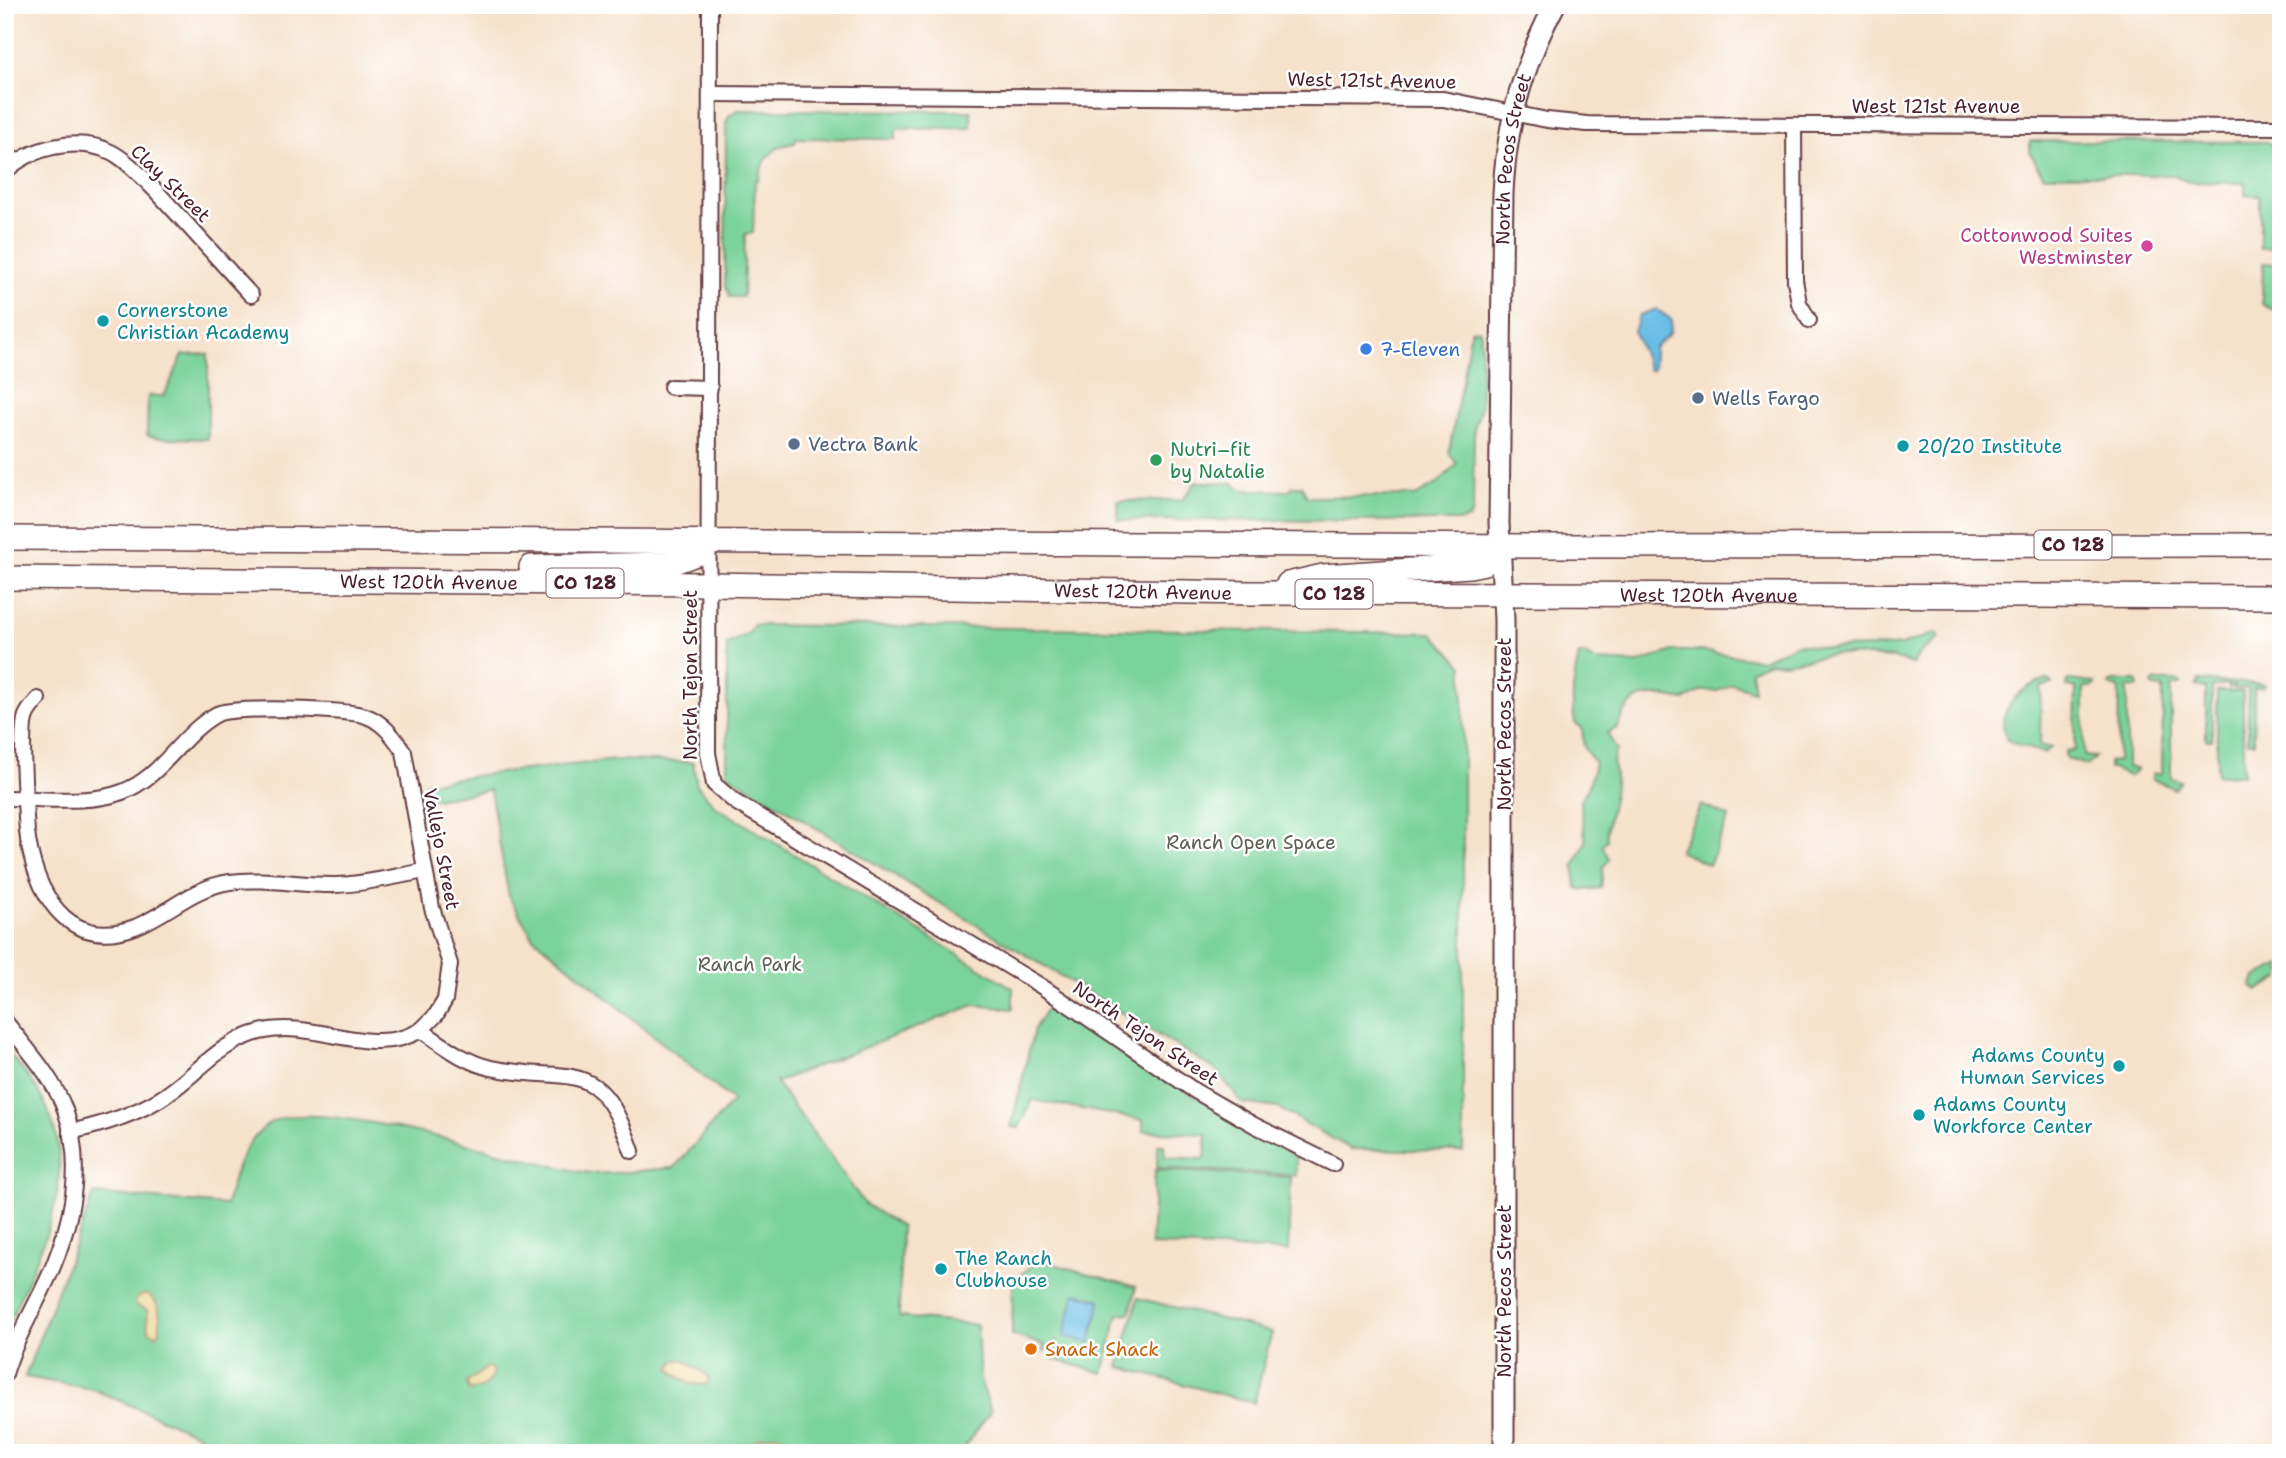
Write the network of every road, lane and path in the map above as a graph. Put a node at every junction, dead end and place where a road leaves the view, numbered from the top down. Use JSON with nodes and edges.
{"nodes":[{"id":1,"x":710,"y":5,"type":"edge"},
{"id":2,"x":1555,"y":5,"type":"edge"},
{"id":3,"x":712,"y":94,"type":"junction"},
{"id":4,"x":1513,"y":113,"type":"junction"},
{"id":5,"x":1794,"y":125,"type":"junction"},
{"id":6,"x":2281,"y":127,"type":"edge"},
{"id":7,"x":5,"y":172,"type":"edge"},
{"id":8,"x":251,"y":295,"type":"dead end"},
{"id":9,"x":1809,"y":320,"type":"dead end"},
{"id":10,"x":671,"y":387,"type":"dead end"},
{"id":11,"x":710,"y":388,"type":"junction"},
{"id":12,"x":5,"y":538,"type":"edge"},
{"id":13,"x":710,"y":541,"type":"junction"},
{"id":14,"x":2281,"y":545,"type":"edge"},
{"id":15,"x":1500,"y":546,"type":"junction"},
{"id":16,"x":5,"y":578,"type":"edge"},
{"id":17,"x":411,"y":581,"type":"junction"},
{"id":18,"x":709,"y":584,"type":"junction"},
{"id":19,"x":1250,"y":593,"type":"junction"},
{"id":20,"x":1503,"y":595,"type":"junction"},
{"id":21,"x":2281,"y":597,"type":"edge"},
{"id":22,"x":37,"y":699,"type":"dead end"},
{"id":23,"x":5,"y":798,"type":"edge"},
{"id":24,"x":25,"y":798,"type":"junction"},
{"id":25,"x":425,"y":871,"type":"junction"},
{"id":26,"x":5,"y":1021,"type":"edge"},
{"id":27,"x":421,"y":1030,"type":"junction"},
{"id":28,"x":70,"y":1132,"type":"junction"},
{"id":29,"x":632,"y":1151,"type":"dead end"},
{"id":30,"x":1333,"y":1164,"type":"dead end"},
{"id":31,"x":5,"y":1374,"type":"edge"},
{"id":32,"x":1504,"y":1453,"type":"edge"}],
"edges":[{"from":1,"to":3,"type":"street","name":"North Tejon Street"},
{"from":2,"to":4,"type":"street","name":"North Pecos Street"},
{"from":3,"to":4,"type":"street","name":"West 121st Avenue"},
{"from":3,"to":11,"type":"street","name":"North Tejon Street"},
{"from":4,"to":5,"type":"street","name":"West 121st Avenue"},
{"from":4,"to":15,"type":"street","name":"North Pecos Street"},
{"from":5,"to":6,"type":"street","name":"West 121st Avenue"},
{"from":5,"to":9,"type":"street"},
{"from":7,"to":8,"type":"street","name":"Clay Street"},
{"from":10,"to":11,"type":"street"},
{"from":11,"to":13,"type":"street","name":"North Tejon Street"},
{"from":12,"to":13,"type":"main road","name":"West 120th Avenue","number":"CO 128"},
{"from":13,"to":15,"type":"main road","name":"West 120th Avenue","number":"CO 128"},
{"from":13,"to":17,"type":"main road"},
{"from":13,"to":18,"type":"street","name":"North Tejon Street"},
{"from":14,"to":15,"type":"main road","name":"West 120th Avenue","number":"CO 128"},
{"from":15,"to":19,"type":"main road"},
{"from":15,"to":20,"type":"street","name":"North Pecos Street"},
{"from":16,"to":17,"type":"main road","name":"West 120th Avenue","number":"CO 128"},
{"from":17,"to":18,"type":"main road","name":"West 120th Avenue","number":"CO 128"},
{"from":18,"to":19,"type":"main road","name":"West 120th Avenue","number":"CO 128"},
{"from":18,"to":30,"type":"street","name":"North Tejon Street"},
{"from":19,"to":20,"type":"main road","name":"West 120th Avenue","number":"CO 128"},
{"from":20,"to":21,"type":"main road","name":"West 120th Avenue","number":"CO 128"},
{"from":20,"to":32,"type":"street","name":"North Pecos Street"},
{"from":22,"to":24,"type":"street"},
{"from":23,"to":24,"type":"street"},
{"from":24,"to":25,"type":"street"},
{"from":24,"to":25,"type":"street","name":"Vallejo Street"},
{"from":25,"to":27,"type":"street","name":"Vallejo Street"},
{"from":26,"to":28,"type":"street"},
{"from":27,"to":28,"type":"street"},
{"from":27,"to":29,"type":"street"},
{"from":28,"to":31,"type":"street"}]}
